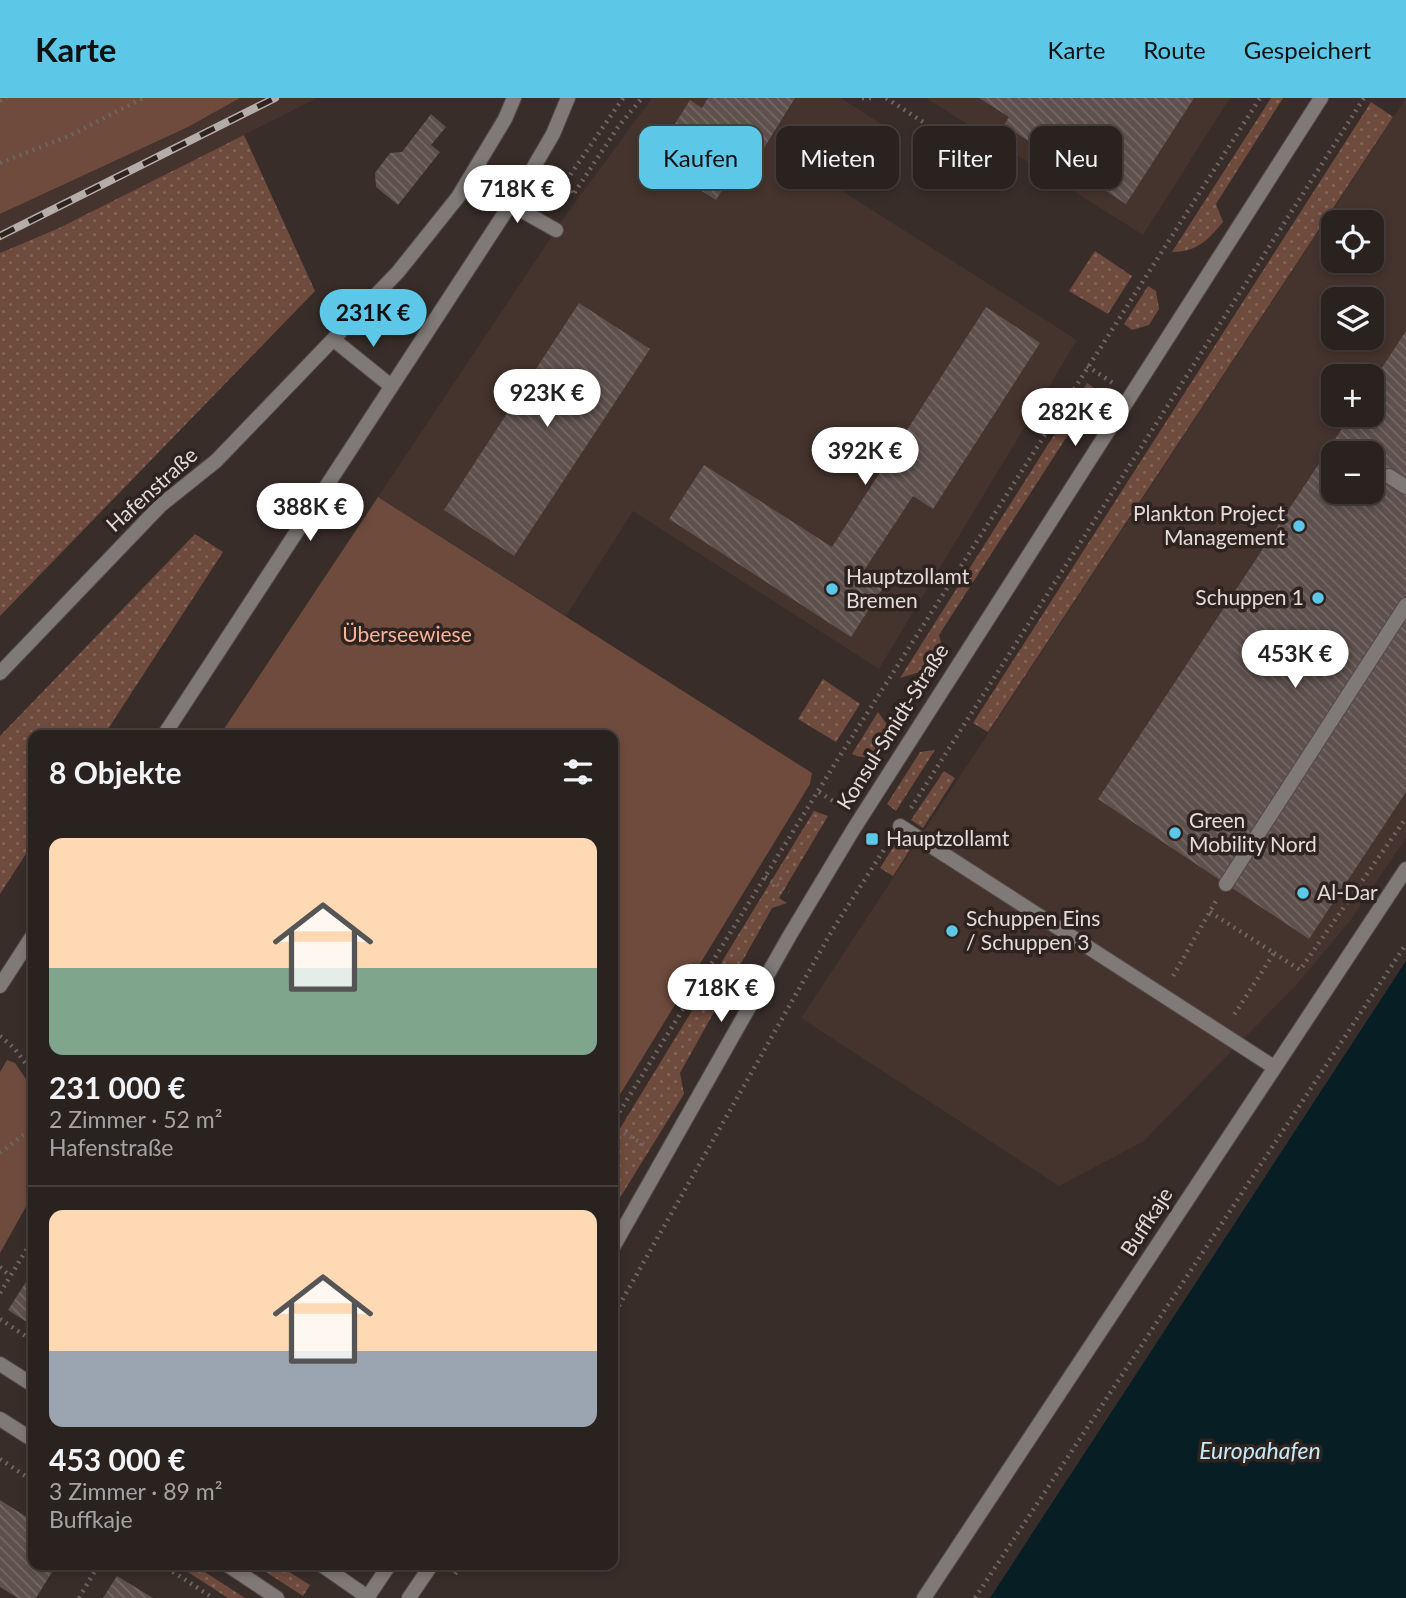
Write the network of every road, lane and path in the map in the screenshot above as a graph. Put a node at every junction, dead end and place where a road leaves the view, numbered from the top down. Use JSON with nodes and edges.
{"nodes":[{"id":1,"x":7,"y":98,"type":"edge"},
{"id":2,"x":144,"y":98,"type":"edge"},
{"id":3,"x":514,"y":98,"type":"edge"},
{"id":4,"x":568,"y":98,"type":"edge"},
{"id":5,"x":624,"y":98,"type":"edge"},
{"id":6,"x":642,"y":98,"type":"edge"},
{"id":7,"x":862,"y":98,"type":"edge"},
{"id":8,"x":874,"y":98,"type":"edge"},
{"id":9,"x":886,"y":98,"type":"edge"},
{"id":10,"x":1260,"y":98,"type":"edge"},
{"id":11,"x":1321,"y":98,"type":"edge"},
{"id":12,"x":1364,"y":98,"type":"edge"},
{"id":13,"x":0,"y":101,"type":"edge"},
{"id":14,"x":923,"y":122,"type":"dead end"},
{"id":15,"x":0,"y":163,"type":"edge"},
{"id":16,"x":510,"y":204,"type":"junction"},
{"id":17,"x":556,"y":230,"type":"dead end"},
{"id":18,"x":334,"y":340,"type":"junction"},
{"id":19,"x":391,"y":386,"type":"junction"},
{"id":20,"x":1389,"y":476,"type":"dead end"},
{"id":21,"x":1406,"y":487,"type":"edge"},
{"id":22,"x":1406,"y":605,"type":"edge"},
{"id":23,"x":0,"y":673,"type":"edge"},
{"id":24,"x":167,"y":730,"type":"edge"},
{"id":25,"x":1406,"y":818,"type":"edge"},
{"id":26,"x":900,"y":826,"type":"junction"},
{"id":27,"x":1406,"y":869,"type":"edge"},
{"id":28,"x":765,"y":877,"type":"junction"},
{"id":29,"x":1226,"y":884,"type":"joint"},
{"id":30,"x":789,"y":892,"type":"dead end"},
{"id":31,"x":1210,"y":912,"type":"junction"},
{"id":32,"x":28,"y":943,"type":"edge"},
{"id":33,"x":1406,"y":944,"type":"edge"},
{"id":34,"x":1274,"y":953,"type":"junction"},
{"id":35,"x":1177,"y":970,"type":"dead end"},
{"id":36,"x":0,"y":986,"type":"edge"},
{"id":37,"x":1240,"y":1006,"type":"dead end"},
{"id":38,"x":0,"y":1036,"type":"edge"},
{"id":39,"x":28,"y":1066,"type":"edge"},
{"id":40,"x":1274,"y":1068,"type":"junction"},
{"id":41,"x":618,"y":1114,"type":"edge"},
{"id":42,"x":28,"y":1131,"type":"edge"},
{"id":43,"x":0,"y":1153,"type":"edge"},
{"id":44,"x":618,"y":1240,"type":"edge"},
{"id":45,"x":28,"y":1247,"type":"edge"},
{"id":46,"x":0,"y":1267,"type":"edge"},
{"id":47,"x":10,"y":1276,"type":"junction"},
{"id":48,"x":0,"y":1293,"type":"edge"},
{"id":49,"x":618,"y":1307,"type":"edge"},
{"id":50,"x":0,"y":1319,"type":"edge"},
{"id":51,"x":28,"y":1338,"type":"edge"},
{"id":52,"x":0,"y":1364,"type":"edge"},
{"id":53,"x":28,"y":1382,"type":"edge"},
{"id":54,"x":0,"y":1419,"type":"edge"},
{"id":55,"x":28,"y":1437,"type":"edge"},
{"id":56,"x":0,"y":1459,"type":"edge"},
{"id":57,"x":28,"y":1478,"type":"edge"},
{"id":58,"x":95,"y":1570,"type":"edge"},
{"id":59,"x":170,"y":1570,"type":"edge"},
{"id":60,"x":235,"y":1570,"type":"edge"},
{"id":61,"x":329,"y":1570,"type":"edge"},
{"id":62,"x":386,"y":1570,"type":"edge"},
{"id":63,"x":428,"y":1570,"type":"edge"},
{"id":64,"x":368,"y":1597,"type":"edge"},
{"id":65,"x":79,"y":1598,"type":"edge"},
{"id":66,"x":213,"y":1598,"type":"edge"},
{"id":67,"x":277,"y":1598,"type":"edge"},
{"id":68,"x":409,"y":1598,"type":"edge"},
{"id":69,"x":924,"y":1598,"type":"edge"},
{"id":70,"x":975,"y":1598,"type":"edge"}],
"edges":[{"from":1,"to":13,"type":"path"},
{"from":2,"to":15,"type":"path"},
{"from":3,"to":18,"type":"street","name":"Hafenstraße"},
{"from":4,"to":16,"type":"street"},
{"from":5,"to":6,"type":"path"},
{"from":7,"to":8,"type":"path"},
{"from":9,"to":14,"type":"path"},
{"from":10,"to":28,"type":"path"},
{"from":11,"to":44,"type":"street","name":"Konsul-Smidt-Straße"},
{"from":12,"to":26,"type":"path"},
{"from":16,"to":17,"type":"street"},
{"from":16,"to":19,"type":"street"},
{"from":18,"to":19,"type":"street"},
{"from":18,"to":23,"type":"street","name":"Hafenstraße"},
{"from":19,"to":24,"type":"street"},
{"from":20,"to":21,"type":"street"},
{"from":22,"to":29,"type":"street"},
{"from":25,"to":34,"type":"path"},
{"from":26,"to":40,"type":"street"},
{"from":26,"to":49,"type":"path"},
{"from":27,"to":40,"type":"street","name":"Buffkaje"},
{"from":28,"to":30,"type":"path"},
{"from":28,"to":41,"type":"path"},
{"from":29,"to":31,"type":"path"},
{"from":31,"to":34,"type":"path"},
{"from":31,"to":35,"type":"path"},
{"from":32,"to":36,"type":"street"},
{"from":33,"to":70,"type":"path"},
{"from":34,"to":37,"type":"path"},
{"from":38,"to":39,"type":"path"},
{"from":40,"to":69,"type":"street","name":"Buffkaje"},
{"from":42,"to":43,"type":"path"},
{"from":45,"to":47,"type":"path"},
{"from":46,"to":47,"type":"path"},
{"from":47,"to":48,"type":"path"},
{"from":50,"to":51,"type":"path"},
{"from":52,"to":53,"type":"street"},
{"from":54,"to":55,"type":"street"},
{"from":56,"to":57,"type":"path"},
{"from":58,"to":65,"type":"path"},
{"from":59,"to":66,"type":"path"},
{"from":60,"to":67,"type":"street"},
{"from":61,"to":64,"type":"street"},
{"from":62,"to":64,"type":"street"},
{"from":63,"to":68,"type":"street"}]}
